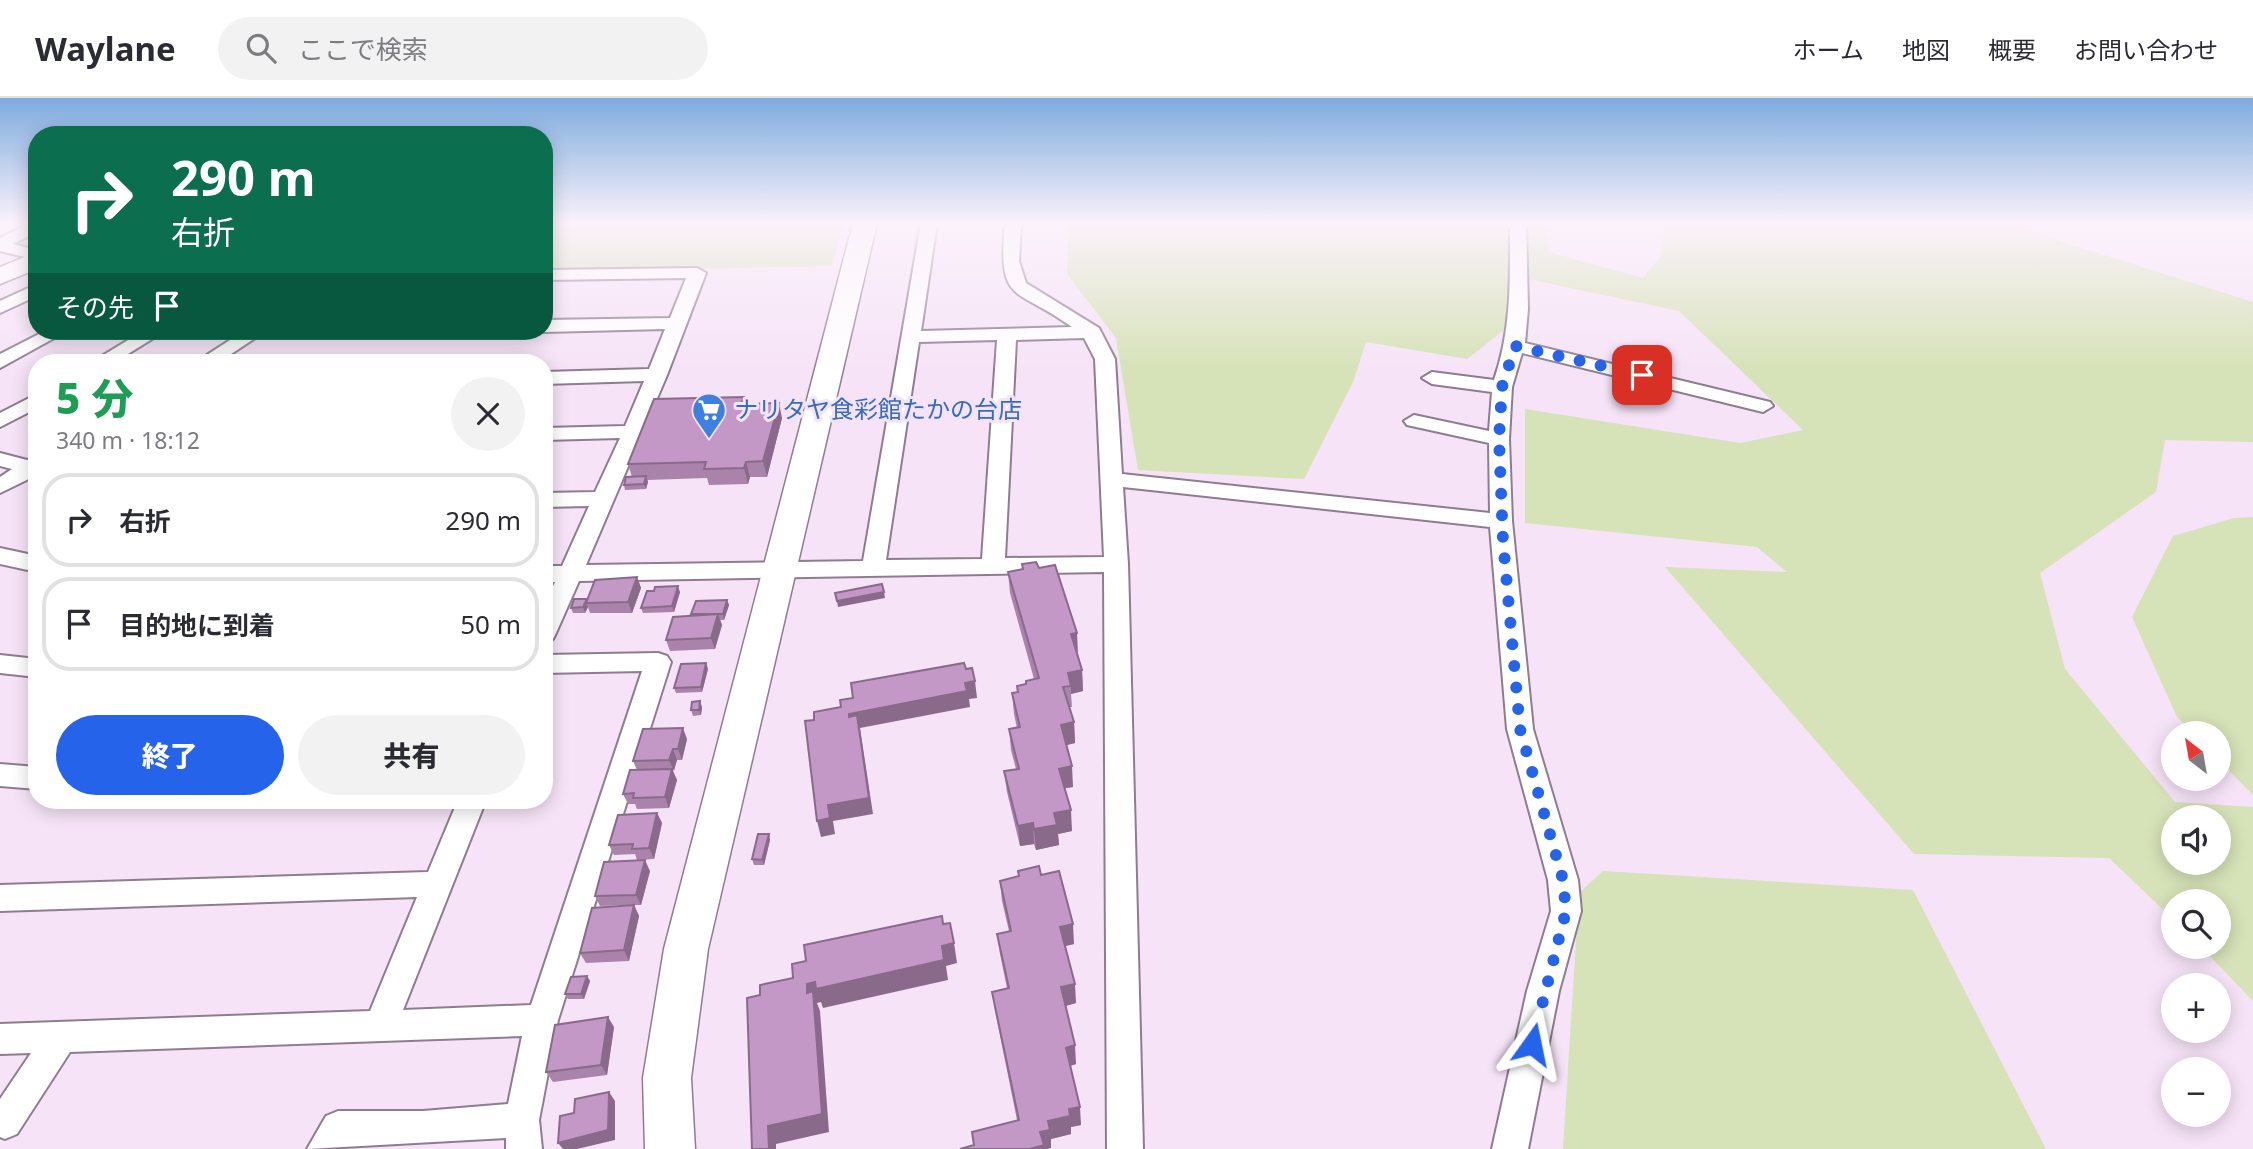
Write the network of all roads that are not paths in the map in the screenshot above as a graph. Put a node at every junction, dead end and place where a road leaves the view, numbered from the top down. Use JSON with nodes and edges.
{"nodes":[{"id":1,"x":853,"y":272,"type":"edge"},
{"id":2,"x":921,"y":272,"type":"edge"},
{"id":3,"x":1012,"y":272,"type":"edge"},
{"id":4,"x":1519,"y":272,"type":"edge"},
{"id":5,"x":553,"y":275,"type":"edge"},
{"id":6,"x":28,"y":294,"type":"edge"},
{"id":7,"x":0,"y":308,"type":"edge"},
{"id":8,"x":677,"y":323,"type":"junction"},
{"id":9,"x":553,"y":326,"type":"edge"},
{"id":10,"x":1092,"y":332,"type":"junction"},
{"id":11,"x":1007,"y":334,"type":"junction"},
{"id":12,"x":911,"y":337,"type":"junction"},
{"id":13,"x":41,"y":340,"type":"edge"},
{"id":14,"x":140,"y":340,"type":"edge"},
{"id":15,"x":242,"y":340,"type":"edge"},
{"id":16,"x":1515,"y":346,"type":"junction"},
{"id":17,"x":116,"y":354,"type":"edge"},
{"id":18,"x":219,"y":354,"type":"edge"},
{"id":19,"x":0,"y":362,"type":"edge"},
{"id":20,"x":657,"y":375,"type":"junction"},
{"id":21,"x":553,"y":378,"type":"edge"},
{"id":22,"x":1432,"y":378,"type":"dead end"},
{"id":23,"x":1502,"y":387,"type":"junction"},
{"id":24,"x":28,"y":405,"type":"edge"},
{"id":25,"x":1763,"y":406,"type":"dead end"},
{"id":26,"x":0,"y":421,"type":"edge"},
{"id":27,"x":1414,"y":421,"type":"dead end"},
{"id":28,"x":633,"y":432,"type":"junction"},
{"id":29,"x":553,"y":435,"type":"edge"},
{"id":30,"x":1499,"y":439,"type":"junction"},
{"id":31,"x":0,"y":459,"type":"edge"},
{"id":32,"x":28,"y":465,"type":"edge"},
{"id":33,"x":28,"y":470,"type":"edge"},
{"id":34,"x":1110,"y":479,"type":"junction"},
{"id":35,"x":0,"y":486,"type":"edge"},
{"id":36,"x":603,"y":499,"type":"junction"},
{"id":37,"x":553,"y":500,"type":"edge"},
{"id":38,"x":1501,"y":521,"type":"junction"},
{"id":39,"x":0,"y":556,"type":"edge"},
{"id":40,"x":28,"y":562,"type":"edge"},
{"id":41,"x":1116,"y":564,"type":"junction"},
{"id":42,"x":993,"y":565,"type":"junction"},
{"id":43,"x":781,"y":568,"type":"junction"},
{"id":44,"x":873,"y":569,"type":"junction"},
{"id":45,"x":571,"y":573,"type":"junction"},
{"id":46,"x":553,"y":574,"type":"edge"},
{"id":47,"x":553,"y":613,"type":"edge"},
{"id":48,"x":0,"y":664,"type":"edge"},
{"id":49,"x":553,"y":664,"type":"edge"},
{"id":50,"x":28,"y":667,"type":"edge"},
{"id":51,"x":0,"y":775,"type":"edge"},
{"id":52,"x":28,"y":777,"type":"edge"},
{"id":53,"x":468,"y":809,"type":"edge"},
{"id":54,"x":437,"y":884,"type":"junction"},
{"id":55,"x":0,"y":898,"type":"edge"},
{"id":56,"x":542,"y":1020,"type":"junction"},
{"id":57,"x":381,"y":1024,"type":"junction"},
{"id":58,"x":60,"y":1038,"type":"junction"},
{"id":59,"x":0,"y":1039,"type":"edge"},
{"id":60,"x":5,"y":1122,"type":"dead end"},
{"id":61,"x":523,"y":1135,"type":"edge"},
{"id":62,"x":419,"y":1138,"type":"edge"},
{"id":63,"x":325,"y":1149,"type":"edge"},
{"id":64,"x":670,"y":1149,"type":"edge"},
{"id":65,"x":1125,"y":1149,"type":"edge"},
{"id":66,"x":1510,"y":1149,"type":"edge"}],
"edges":[{"from":1,"to":43,"type":"street"},
{"from":2,"to":12,"type":"street"},
{"from":3,"to":10,"type":"street"},
{"from":4,"to":16,"type":"street"},
{"from":5,"to":8,"type":"street"},
{"from":6,"to":7,"type":"street"},
{"from":8,"to":9,"type":"street"},
{"from":8,"to":20,"type":"street"},
{"from":10,"to":11,"type":"street"},
{"from":10,"to":34,"type":"street"},
{"from":11,"to":12,"type":"street"},
{"from":11,"to":42,"type":"street"},
{"from":12,"to":44,"type":"street"},
{"from":13,"to":19,"type":"street"},
{"from":14,"to":17,"type":"street"},
{"from":15,"to":18,"type":"street"},
{"from":16,"to":23,"type":"street"},
{"from":16,"to":25,"type":"street"},
{"from":20,"to":21,"type":"street"},
{"from":20,"to":28,"type":"street"},
{"from":22,"to":23,"type":"street"},
{"from":23,"to":30,"type":"street"},
{"from":24,"to":26,"type":"street"},
{"from":27,"to":30,"type":"street"},
{"from":28,"to":29,"type":"street"},
{"from":28,"to":36,"type":"street"},
{"from":30,"to":38,"type":"street"},
{"from":31,"to":32,"type":"street"},
{"from":33,"to":35,"type":"street"},
{"from":34,"to":38,"type":"street"},
{"from":34,"to":41,"type":"street"},
{"from":36,"to":37,"type":"street"},
{"from":36,"to":45,"type":"street"},
{"from":38,"to":66,"type":"street"},
{"from":39,"to":40,"type":"street"},
{"from":41,"to":42,"type":"street"},
{"from":41,"to":65,"type":"street"},
{"from":42,"to":44,"type":"street"},
{"from":43,"to":44,"type":"street"},
{"from":43,"to":45,"type":"street"},
{"from":43,"to":64,"type":"street"},
{"from":45,"to":46,"type":"street"},
{"from":45,"to":47,"type":"street"},
{"from":48,"to":50,"type":"street"},
{"from":49,"to":56,"type":"street"},
{"from":51,"to":52,"type":"street"},
{"from":53,"to":54,"type":"street"},
{"from":54,"to":55,"type":"street"},
{"from":54,"to":57,"type":"street"},
{"from":56,"to":57,"type":"street"},
{"from":56,"to":61,"type":"street"},
{"from":57,"to":58,"type":"street"},
{"from":58,"to":59,"type":"street"},
{"from":58,"to":60,"type":"street"},
{"from":61,"to":62,"type":"street"},
{"from":62,"to":63,"type":"street"}]}
